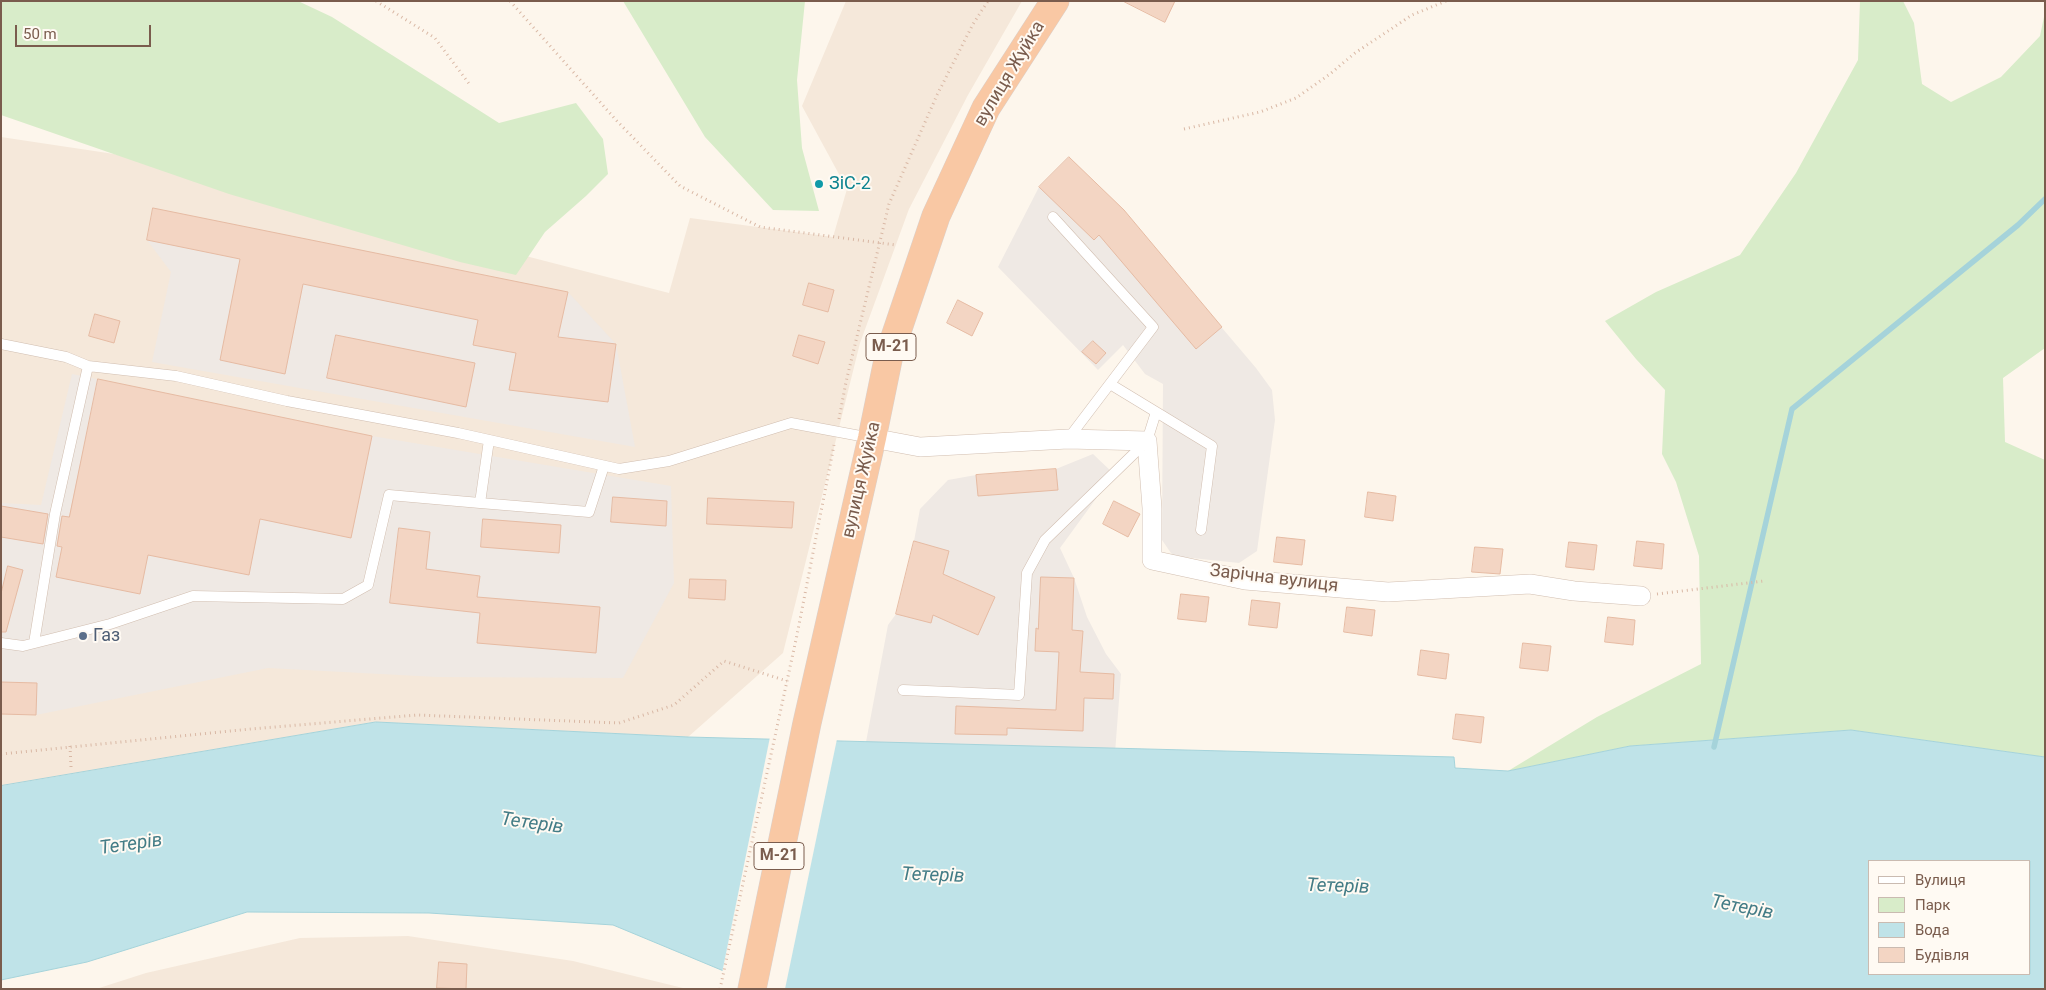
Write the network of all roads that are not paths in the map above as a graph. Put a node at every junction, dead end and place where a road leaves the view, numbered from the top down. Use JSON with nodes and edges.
{"nodes":[{"id":1,"x":1055,"y":1,"type":"edge"},
{"id":2,"x":1053,"y":217,"type":"dead end"},
{"id":3,"x":1,"y":344,"type":"edge"},
{"id":4,"x":88,"y":366,"type":"junction"},
{"id":5,"x":1110,"y":384,"type":"junction"},
{"id":6,"x":1156,"y":412,"type":"junction"},
{"id":7,"x":872,"y":438,"type":"junction"},
{"id":8,"x":1068,"y":439,"type":"junction"},
{"id":9,"x":489,"y":440,"type":"junction"},
{"id":10,"x":1147,"y":441,"type":"junction"},
{"id":11,"x":604,"y":466,"type":"junction"},
{"id":12,"x":480,"y":503,"type":"junction"},
{"id":13,"x":1202,"y":530,"type":"dead end"},
{"id":14,"x":1641,"y":596,"type":"road end"},
{"id":15,"x":1,"y":643,"type":"edge"},
{"id":16,"x":34,"y":643,"type":"junction"},
{"id":17,"x":903,"y":690,"type":"dead end"},
{"id":18,"x":752,"y":989,"type":"edge"}],
"edges":[{"from":1,"to":7,"type":"highway","name":"вулиця Жуйка","number":"М-21"},
{"from":2,"to":5,"type":"lane"},
{"from":3,"to":4,"type":"lane"},
{"from":4,"to":9,"type":"lane"},
{"from":4,"to":16,"type":"lane"},
{"from":5,"to":6,"type":"lane"},
{"from":5,"to":8,"type":"lane"},
{"from":6,"to":10,"type":"lane"},
{"from":6,"to":13,"type":"lane"},
{"from":7,"to":8,"type":"street"},
{"from":7,"to":11,"type":"lane"},
{"from":7,"to":18,"type":"highway","name":"вулиця Жуйка","number":"М-21"},
{"from":8,"to":10,"type":"street"},
{"from":9,"to":11,"type":"lane"},
{"from":9,"to":12,"type":"lane"},
{"from":10,"to":14,"type":"street","name":"Зарічна вулиця"},
{"from":10,"to":17,"type":"lane"},
{"from":11,"to":12,"type":"lane"},
{"from":12,"to":16,"type":"lane"},
{"from":15,"to":16,"type":"lane"}]}
